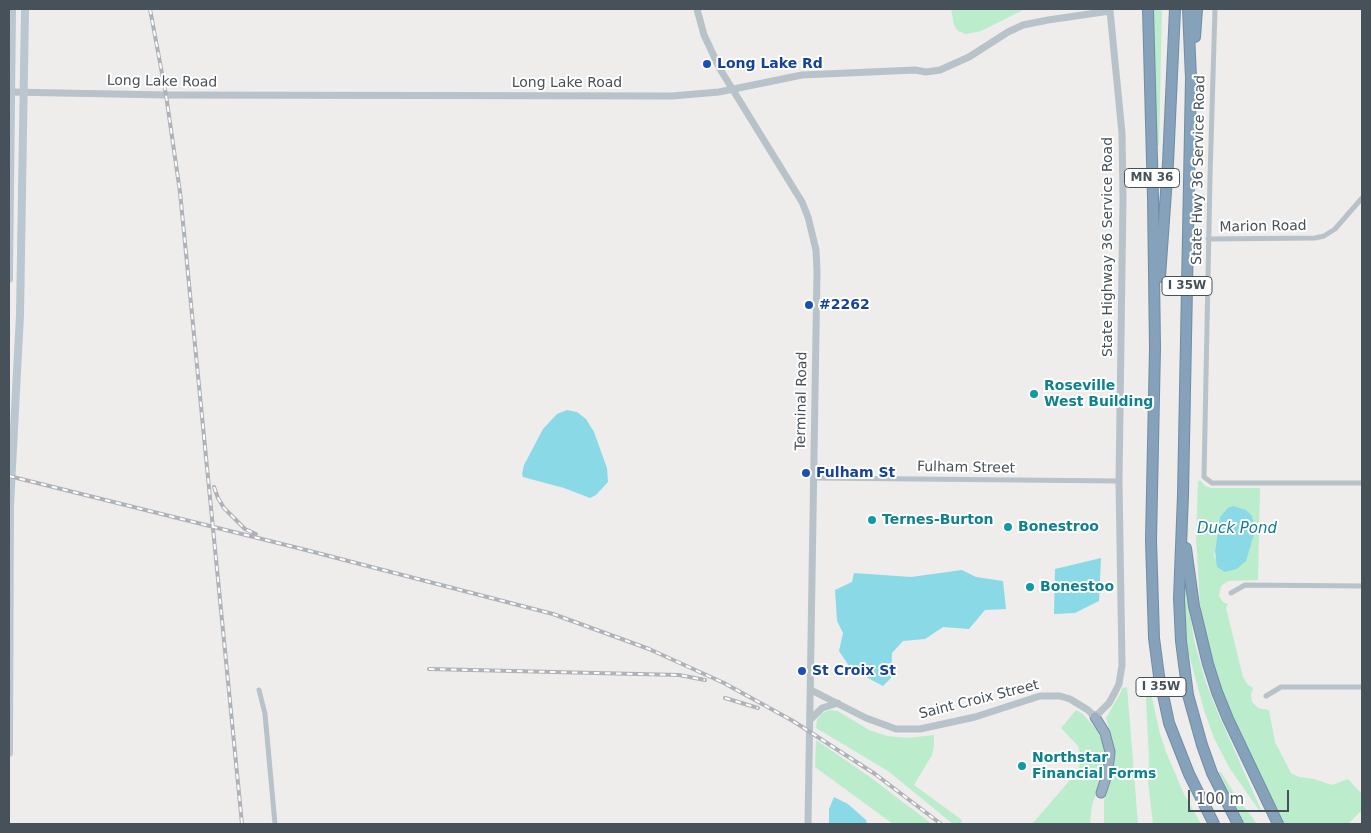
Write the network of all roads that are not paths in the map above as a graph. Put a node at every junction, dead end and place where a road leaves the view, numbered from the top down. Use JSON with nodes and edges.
{"nodes":[{"id":1,"x":12,"y":9,"type":"edge"},
{"id":2,"x":25,"y":9,"type":"edge"},
{"id":3,"x":697,"y":9,"type":"edge"},
{"id":4,"x":1148,"y":9,"type":"edge"},
{"id":5,"x":1175,"y":9,"type":"edge"},
{"id":6,"x":1188,"y":9,"type":"edge"},
{"id":7,"x":1197,"y":9,"type":"edge"},
{"id":8,"x":1215,"y":9,"type":"edge"},
{"id":9,"x":1110,"y":10,"type":"edge"},
{"id":10,"x":1191,"y":78,"type":"junction"},
{"id":11,"x":733,"y":89,"type":"junction"},
{"id":12,"x":10,"y":92,"type":"edge"},
{"id":13,"x":24,"y":92,"type":"junction"},
{"id":14,"x":1362,"y":198,"type":"edge"},
{"id":15,"x":1208,"y":239,"type":"junction"},
{"id":16,"x":9,"y":279,"type":"edge"},
{"id":17,"x":9,"y":343,"type":"edge"},
{"id":18,"x":19,"y":343,"type":"junction"},
{"id":19,"x":1155,"y":348,"type":"junction"},
{"id":20,"x":814,"y":478,"type":"junction"},
{"id":21,"x":1119,"y":480,"type":"junction"},
{"id":22,"x":1362,"y":483,"type":"edge"},
{"id":23,"x":1183,"y":495,"type":"junction"},
{"id":24,"x":1362,"y":586,"type":"edge"},
{"id":25,"x":1231,"y":593,"type":"dead end"},
{"id":26,"x":1362,"y":688,"type":"edge"},
{"id":27,"x":259,"y":690,"type":"dead end"},
{"id":28,"x":811,"y":690,"type":"junction"},
{"id":29,"x":1266,"y":696,"type":"dead end"},
{"id":30,"x":838,"y":703,"type":"junction"},
{"id":31,"x":1095,"y":717,"type":"junction"},
{"id":32,"x":810,"y":719,"type":"junction"},
{"id":33,"x":9,"y":752,"type":"edge"},
{"id":34,"x":1101,"y":793,"type":"dead end"},
{"id":35,"x":275,"y":824,"type":"edge"},
{"id":36,"x":808,"y":824,"type":"edge"},
{"id":37,"x":1214,"y":824,"type":"edge"},
{"id":38,"x":1238,"y":824,"type":"edge"},
{"id":39,"x":1278,"y":824,"type":"edge"}],
"edges":[{"from":1,"to":12,"type":"main road"},
{"from":2,"to":13,"type":"main road"},
{"from":3,"to":11,"type":"street","name":"Terminal Road"},
{"from":4,"to":19,"type":"highway","number":"MN 36"},
{"from":5,"to":19,"type":"highway","number":"I 35W"},
{"from":6,"to":10,"type":"highway","number":"I 35W"},
{"from":7,"to":10,"type":"highway"},
{"from":8,"to":15,"type":"street","name":"State Hwy 36 Service Road"},
{"from":9,"to":11,"type":"street","name":"Long Lake Road"},
{"from":9,"to":21,"type":"street","name":"State Highway 36 Service Road"},
{"from":10,"to":23,"type":"highway","number":"I 35W"},
{"from":11,"to":13,"type":"street","name":"Long Lake Road"},
{"from":11,"to":20,"type":"street","name":"Terminal Road"},
{"from":12,"to":13,"type":"street","name":"Long Lake Road"},
{"from":12,"to":16,"type":"main road"},
{"from":13,"to":18,"type":"main road"},
{"from":14,"to":15,"type":"street","name":"Marion Road"},
{"from":15,"to":22,"type":"street","name":"State Hwy 36 Service Road"},
{"from":17,"to":18,"type":"main road"},
{"from":18,"to":33,"type":"main road"},
{"from":19,"to":37,"type":"highway","number":"I 35W"},
{"from":20,"to":21,"type":"street","name":"Fulham Street"},
{"from":20,"to":28,"type":"street","name":"Terminal Road"},
{"from":21,"to":31,"type":"street","name":"State Highway 36 Service Road"},
{"from":23,"to":38,"type":"highway","number":"I 35W"},
{"from":23,"to":39,"type":"highway"},
{"from":24,"to":25,"type":"street"},
{"from":26,"to":29,"type":"street"},
{"from":27,"to":35,"type":"street"},
{"from":28,"to":30,"type":"street","name":"Saint Croix Street"},
{"from":28,"to":32,"type":"street","name":"Terminal Road"},
{"from":30,"to":31,"type":"street","name":"Saint Croix Street"},
{"from":30,"to":32,"type":"street"},
{"from":31,"to":34,"type":"highway"},
{"from":32,"to":36,"type":"street","name":"Terminal Road"}]}
